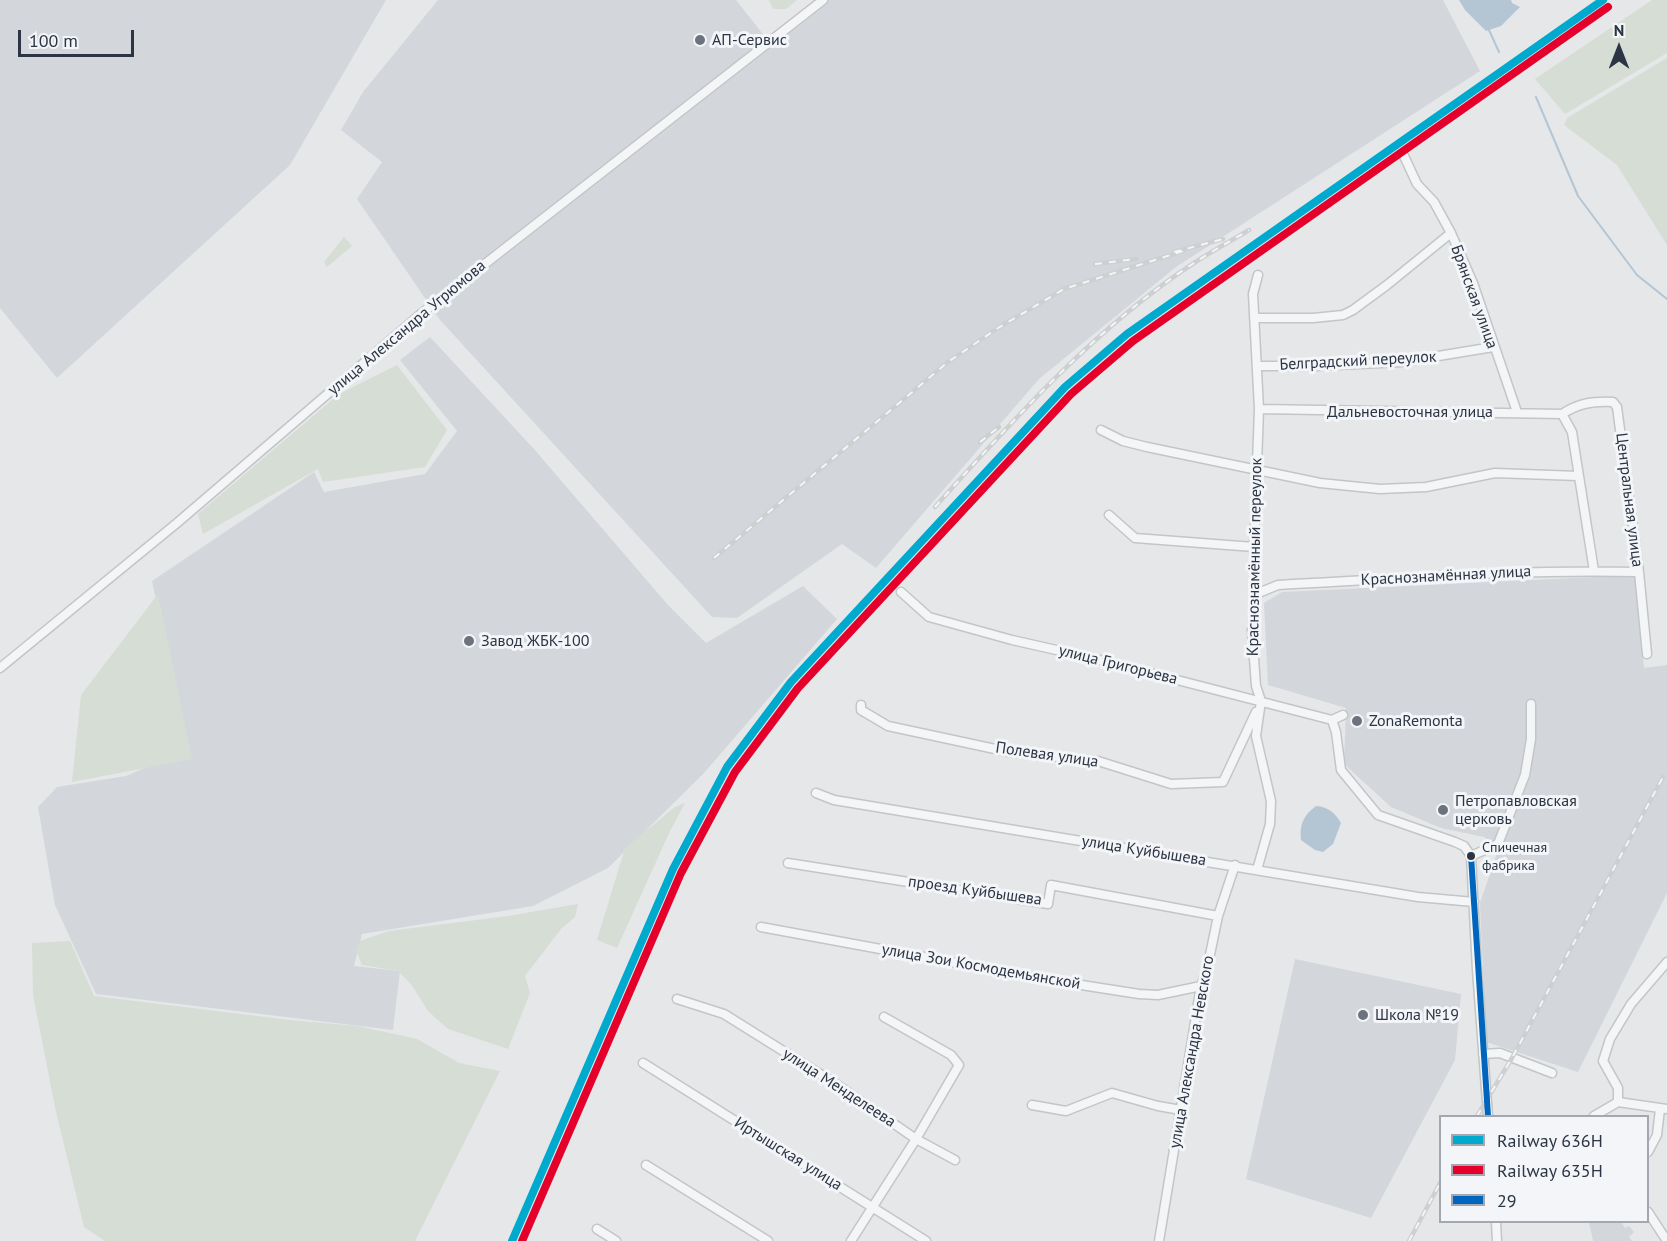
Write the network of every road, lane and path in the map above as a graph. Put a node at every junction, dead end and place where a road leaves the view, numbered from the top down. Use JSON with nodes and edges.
{"nodes":[{"id":1,"x":823,"y":0,"type":"edge"},
{"id":2,"x":1404,"y":156,"type":"dead end"},
{"id":3,"x":1451,"y":233,"type":"junction"},
{"id":4,"x":1258,"y":275,"type":"dead end"},
{"id":5,"x":1254,"y":318,"type":"junction"},
{"id":6,"x":1493,"y":347,"type":"junction"},
{"id":7,"x":1258,"y":366,"type":"junction"},
{"id":8,"x":1259,"y":409,"type":"junction"},
{"id":9,"x":1517,"y":412,"type":"junction"},
{"id":10,"x":1562,"y":414,"type":"junction"},
{"id":11,"x":1101,"y":430,"type":"dead end"},
{"id":12,"x":1256,"y":469,"type":"junction"},
{"id":13,"x":1578,"y":476,"type":"junction"},
{"id":14,"x":1109,"y":515,"type":"dead end"},
{"id":15,"x":1254,"y":547,"type":"junction"},
{"id":16,"x":1593,"y":571,"type":"junction"},
{"id":17,"x":1639,"y":572,"type":"junction"},
{"id":18,"x":901,"y":592,"type":"dead end"},
{"id":19,"x":1256,"y":594,"type":"junction"},
{"id":20,"x":1647,"y":654,"type":"dead end"},
{"id":21,"x":0,"y":668,"type":"edge"},
{"id":22,"x":1261,"y":701,"type":"junction"},
{"id":23,"x":1531,"y":704,"type":"dead end"},
{"id":24,"x":861,"y":705,"type":"dead end"},
{"id":25,"x":1343,"y":715,"type":"dead end"},
{"id":26,"x":1332,"y":720,"type":"junction"},
{"id":27,"x":816,"y":793,"type":"dead end"},
{"id":28,"x":1471,"y":856,"type":"junction"},
{"id":29,"x":788,"y":863,"type":"dead end"},
{"id":30,"x":1235,"y":866,"type":"junction"},
{"id":31,"x":1257,"y":870,"type":"junction"},
{"id":32,"x":1474,"y":902,"type":"junction"},
{"id":33,"x":1218,"y":916,"type":"junction"},
{"id":34,"x":761,"y":927,"type":"dead end"},
{"id":35,"x":1667,"y":962,"type":"edge"},
{"id":36,"x":1201,"y":986,"type":"junction"},
{"id":37,"x":677,"y":999,"type":"dead end"},
{"id":38,"x":884,"y":1017,"type":"dead end"},
{"id":39,"x":1483,"y":1054,"type":"junction"},
{"id":40,"x":646,"y":1065,"type":"dead end"},
{"id":41,"x":1552,"y":1073,"type":"dead end"},
{"id":42,"x":1618,"y":1102,"type":"junction"},
{"id":43,"x":1032,"y":1105,"type":"dead end"},
{"id":44,"x":1663,"y":1109,"type":"edge"},
{"id":45,"x":1181,"y":1110,"type":"junction"},
{"id":46,"x":1488,"y":1115,"type":"edge"},
{"id":47,"x":1596,"y":1115,"type":"edge"},
{"id":48,"x":916,"y":1139,"type":"junction"},
{"id":49,"x":1649,"y":1149,"type":"edge"},
{"id":50,"x":955,"y":1160,"type":"dead end"},
{"id":51,"x":646,"y":1165,"type":"dead end"},
{"id":52,"x":872,"y":1207,"type":"junction"},
{"id":53,"x":1649,"y":1215,"type":"edge"},
{"id":54,"x":1496,"y":1223,"type":"edge"},
{"id":55,"x":597,"y":1229,"type":"dead end"},
{"id":56,"x":616,"y":1241,"type":"edge"},
{"id":57,"x":768,"y":1241,"type":"edge"},
{"id":58,"x":851,"y":1241,"type":"edge"},
{"id":59,"x":926,"y":1241,"type":"edge"},
{"id":60,"x":1159,"y":1241,"type":"edge"},
{"id":61,"x":1497,"y":1241,"type":"edge"},
{"id":62,"x":1667,"y":1241,"type":"edge"}],
"edges":[{"from":1,"to":21,"type":"street","name":"улица Александра Угрюмова"},
{"from":2,"to":3,"type":"street","name":"Брянская улица"},
{"from":3,"to":5,"type":"street"},
{"from":3,"to":6,"type":"street","name":"Брянская улица"},
{"from":4,"to":5,"type":"street","name":"Краснознамённый переулок"},
{"from":5,"to":7,"type":"street","name":"Краснознамённый переулок"},
{"from":6,"to":7,"type":"street","name":"Белградский переулок"},
{"from":6,"to":9,"type":"street","name":"Брянская улица"},
{"from":7,"to":8,"type":"street","name":"Краснознамённый переулок"},
{"from":8,"to":9,"type":"street","name":"Дальневосточная улица"},
{"from":8,"to":12,"type":"street","name":"Краснознамённый переулок"},
{"from":9,"to":10,"type":"street","name":"Дальневосточная улица"},
{"from":10,"to":13,"type":"street"},
{"from":10,"to":17,"type":"street","name":"Центральная улица"},
{"from":11,"to":12,"type":"street"},
{"from":12,"to":13,"type":"street"},
{"from":12,"to":15,"type":"street","name":"Краснознамённый переулок"},
{"from":13,"to":16,"type":"street"},
{"from":14,"to":15,"type":"street"},
{"from":15,"to":19,"type":"street","name":"Краснознамённый переулок"},
{"from":16,"to":17,"type":"street","name":"Краснознамённая улица"},
{"from":16,"to":19,"type":"street","name":"Краснознамённая улица"},
{"from":17,"to":20,"type":"street","name":"Центральная улица"},
{"from":18,"to":22,"type":"street","name":"улица Григорьева"},
{"from":19,"to":22,"type":"street","name":"Краснознамённый переулок"},
{"from":22,"to":24,"type":"street","name":"Полевая улица"},
{"from":22,"to":26,"type":"street","name":"улица Григорьева"},
{"from":22,"to":31,"type":"street","name":"Краснознамённый переулок"},
{"from":23,"to":28,"type":"street"},
{"from":25,"to":26,"type":"street"},
{"from":26,"to":28,"type":"street"},
{"from":27,"to":30,"type":"street","name":"улица Куйбышева"},
{"from":28,"to":32,"type":"street"},
{"from":29,"to":33,"type":"street","name":"проезд Куйбышева"},
{"from":30,"to":31,"type":"street","name":"улица Куйбышева"},
{"from":30,"to":33,"type":"street","name":"улица Александра Невского"},
{"from":31,"to":32,"type":"street","name":"улица Куйбышева"},
{"from":32,"to":39,"type":"street"},
{"from":33,"to":36,"type":"street","name":"улица Александра Невского"},
{"from":34,"to":36,"type":"street","name":"улица Зои Космодемьянской"},
{"from":35,"to":42,"type":"street"},
{"from":36,"to":45,"type":"street","name":"улица Александра Невского"},
{"from":37,"to":48,"type":"street","name":"улица Менделеева"},
{"from":38,"to":48,"type":"street"},
{"from":39,"to":41,"type":"street"},
{"from":39,"to":46,"type":"street"},
{"from":40,"to":52,"type":"street","name":"Иртышская улица"},
{"from":42,"to":44,"type":"street"},
{"from":42,"to":47,"type":"street"},
{"from":43,"to":45,"type":"street"},
{"from":44,"to":49,"type":"street"},
{"from":45,"to":60,"type":"street","name":"улица Александра Невского"},
{"from":48,"to":50,"type":"street","name":"улица Менделеева"},
{"from":48,"to":52,"type":"street"},
{"from":51,"to":57,"type":"street"},
{"from":52,"to":58,"type":"street"},
{"from":52,"to":59,"type":"street","name":"Иртышская улица"},
{"from":53,"to":62,"type":"street"},
{"from":54,"to":61,"type":"street"},
{"from":55,"to":56,"type":"street"}]}
